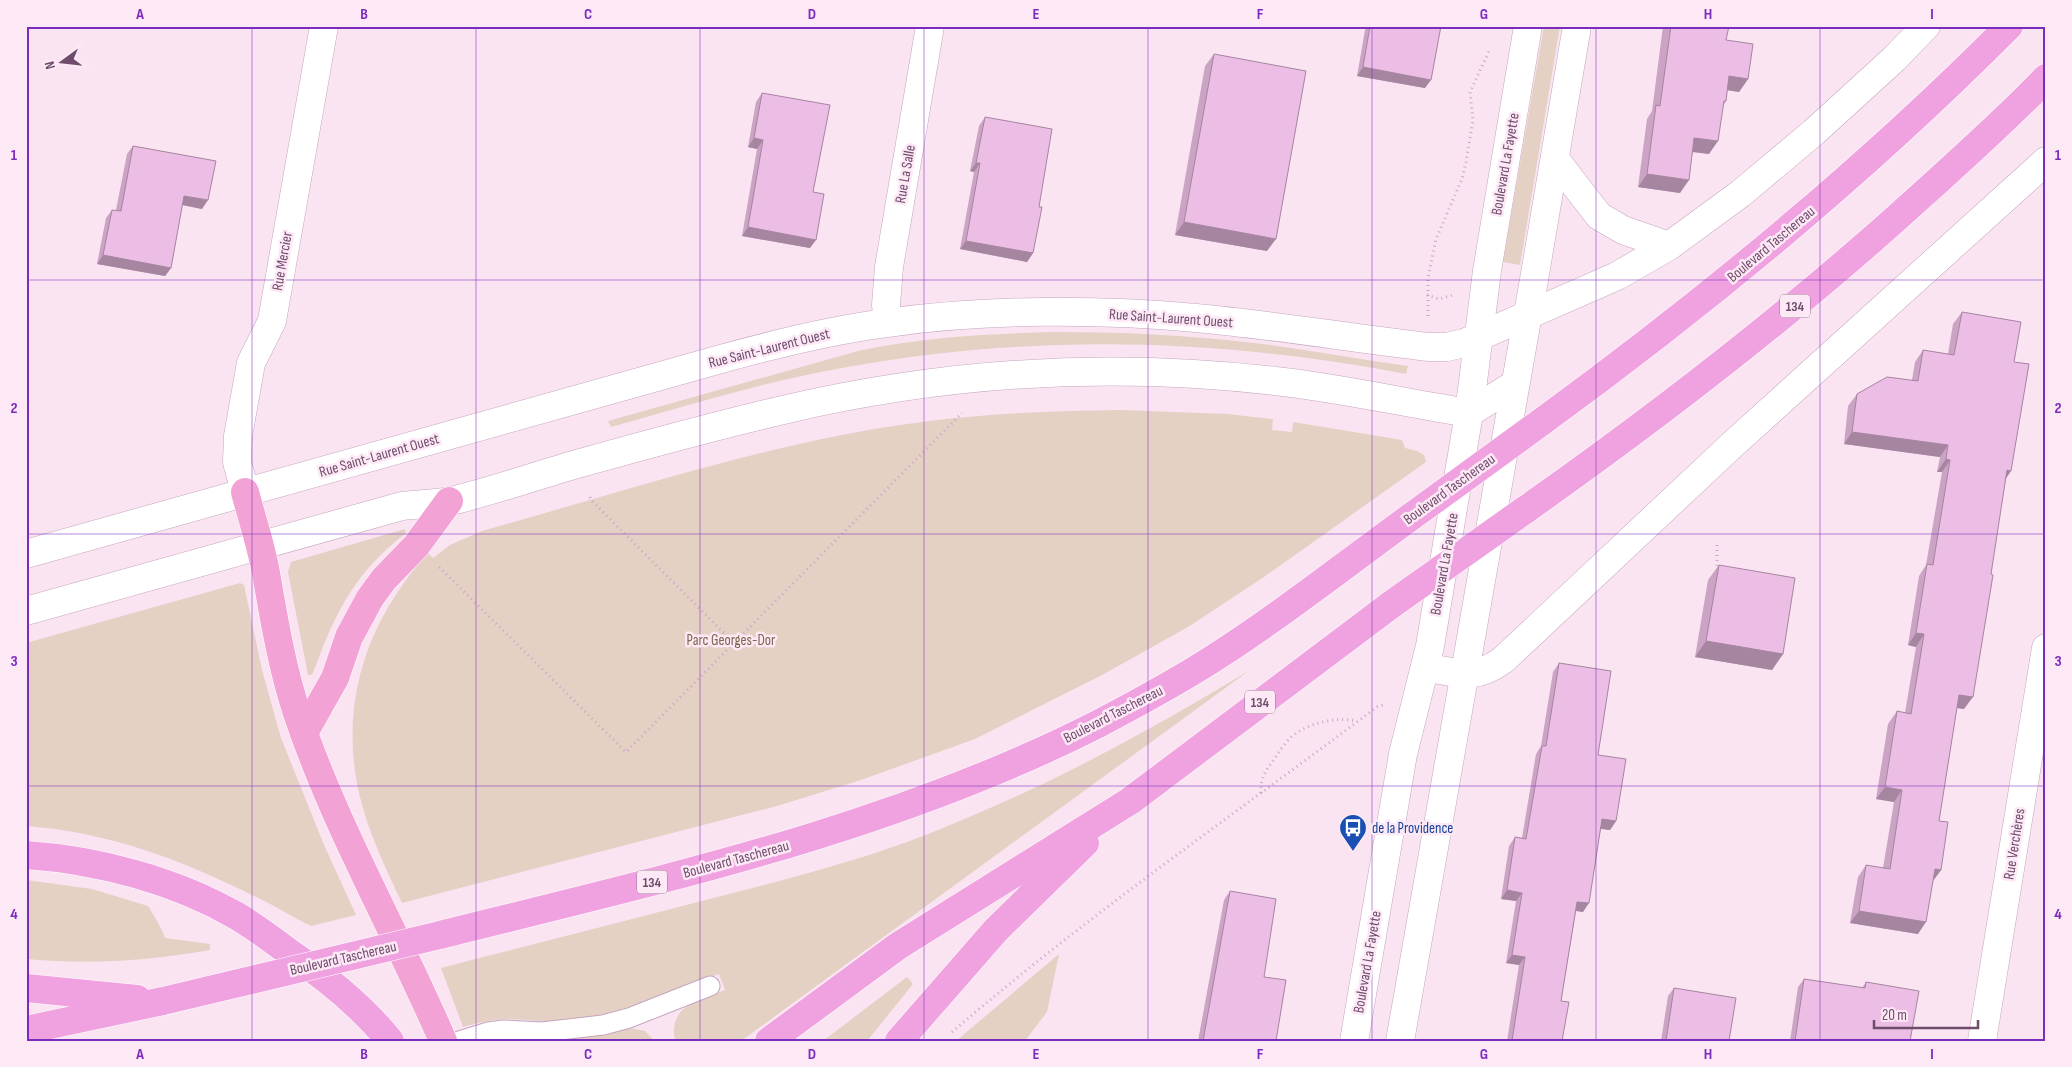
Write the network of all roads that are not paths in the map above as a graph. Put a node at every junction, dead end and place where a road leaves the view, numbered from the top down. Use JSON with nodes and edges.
{"nodes":[{"id":1,"x":324,"y":26,"type":"edge"},
{"id":2,"x":930,"y":26,"type":"edge"},
{"id":3,"x":1528,"y":26,"type":"edge"},
{"id":4,"x":1577,"y":26,"type":"edge"},
{"id":5,"x":1926,"y":26,"type":"edge"},
{"id":6,"x":2009,"y":26,"type":"edge"},
{"id":7,"x":2046,"y":78,"type":"edge"},
{"id":8,"x":1555,"y":159,"type":"junction"},
{"id":9,"x":2046,"y":161,"type":"edge"},
{"id":10,"x":1670,"y":246,"type":"junction"},
{"id":11,"x":1528,"y":314,"type":"junction"},
{"id":12,"x":888,"y":322,"type":"junction"},
{"id":13,"x":1478,"y":338,"type":"junction"},
{"id":14,"x":1515,"y":384,"type":"junction"},
{"id":15,"x":1469,"y":413,"type":"junction"},
{"id":16,"x":245,"y":492,"type":"junction"},
{"id":17,"x":449,"y":501,"type":"junction"},
{"id":18,"x":259,"y":545,"type":"junction"},
{"id":19,"x":26,"y":554,"type":"edge"},
{"id":20,"x":26,"y":611,"type":"edge"},
{"id":21,"x":2046,"y":648,"type":"edge"},
{"id":22,"x":1425,"y":667,"type":"junction"},
{"id":23,"x":1465,"y":674,"type":"junction"},
{"id":24,"x":304,"y":733,"type":"junction"},
{"id":25,"x":1130,"y":801,"type":"junction"},
{"id":26,"x":26,"y":855,"type":"edge"},
{"id":27,"x":710,"y":986,"type":"dead end"},
{"id":28,"x":26,"y":988,"type":"edge"},
{"id":29,"x":163,"y":1001,"type":"junction"},
{"id":30,"x":26,"y":1030,"type":"edge"},
{"id":31,"x":390,"y":1041,"type":"edge"},
{"id":32,"x":443,"y":1041,"type":"edge"},
{"id":33,"x":459,"y":1041,"type":"edge"},
{"id":34,"x":769,"y":1041,"type":"edge"},
{"id":35,"x":899,"y":1041,"type":"edge"},
{"id":36,"x":1354,"y":1041,"type":"edge"},
{"id":37,"x":1400,"y":1041,"type":"edge"},
{"id":38,"x":1982,"y":1041,"type":"edge"}],
"edges":[{"from":1,"to":16,"type":"street","name":"Rue Mercier"},
{"from":2,"to":12,"type":"street","name":"Rue La Salle"},
{"from":3,"to":13,"type":"street","name":"Boulevard La Fayette"},
{"from":4,"to":8,"type":"street"},
{"from":5,"to":10,"type":"street"},
{"from":6,"to":29,"type":"highway","name":"Boulevard Taschereau","number":"134","bridge":true},
{"from":7,"to":25,"type":"highway","number":"134","bridge":true},
{"from":8,"to":10,"type":"street"},
{"from":8,"to":11,"type":"street"},
{"from":9,"to":23,"type":"street"},
{"from":10,"to":11,"type":"street"},
{"from":11,"to":13,"type":"street","name":"Rue Saint-Laurent Ouest"},
{"from":11,"to":14,"type":"street"},
{"from":12,"to":13,"type":"street","name":"Rue Saint-Laurent Ouest"},
{"from":12,"to":16,"type":"street","name":"Rue Saint-Laurent Ouest"},
{"from":13,"to":15,"type":"street","name":"Boulevard La Fayette"},
{"from":14,"to":15,"type":"street"},
{"from":14,"to":23,"type":"street"},
{"from":15,"to":17,"type":"street"},
{"from":15,"to":22,"type":"street","name":"Boulevard La Fayette"},
{"from":16,"to":18,"type":"main road"},
{"from":16,"to":19,"type":"street","name":"Rue Saint-Laurent Ouest"},
{"from":17,"to":18,"type":"street"},
{"from":17,"to":24,"type":"main road"},
{"from":18,"to":20,"type":"street"},
{"from":18,"to":24,"type":"main road"},
{"from":21,"to":38,"type":"street","name":"Rue Verchères"},
{"from":22,"to":23,"type":"street"},
{"from":22,"to":36,"type":"street","name":"Boulevard La Fayette"},
{"from":23,"to":37,"type":"street"},
{"from":24,"to":32,"type":"main road"},
{"from":25,"to":34,"type":"highway"},
{"from":25,"to":35,"type":"highway"},
{"from":26,"to":31,"type":"highway"},
{"from":27,"to":33,"type":"lane"},
{"from":28,"to":29,"type":"highway","name":"Boulevard Taschereau"},
{"from":29,"to":30,"type":"highway"}]}
